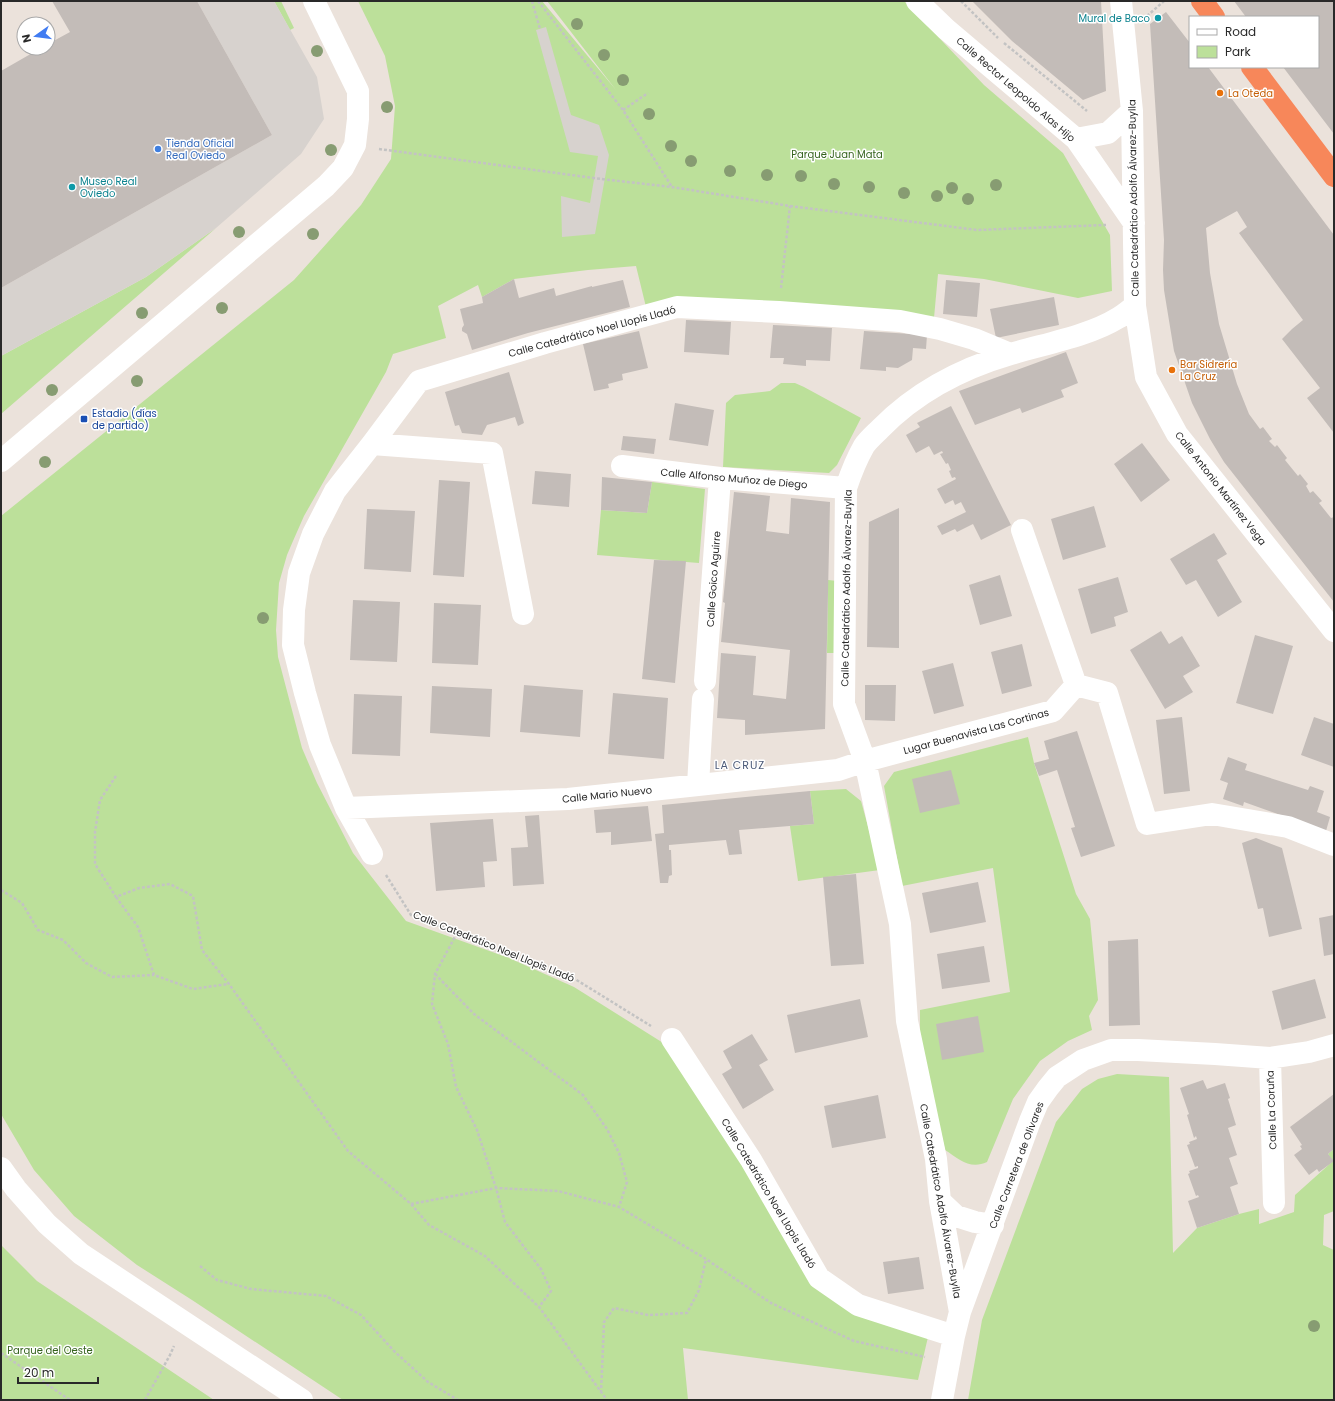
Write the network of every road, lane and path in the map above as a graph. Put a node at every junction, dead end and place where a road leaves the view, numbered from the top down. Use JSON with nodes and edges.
{"nodes":[{"id":1,"x":314,"y":1,"type":"edge"},
{"id":2,"x":532,"y":1,"type":"edge"},
{"id":3,"x":538,"y":1,"type":"edge"},
{"id":4,"x":917,"y":1,"type":"edge"},
{"id":5,"x":961,"y":1,"type":"edge"},
{"id":6,"x":1121,"y":1,"type":"edge"},
{"id":7,"x":1164,"y":1,"type":"edge"},
{"id":8,"x":1202,"y":1,"type":"edge"},
{"id":9,"x":1213,"y":16,"type":"edge"},
{"id":10,"x":1145,"y":18,"type":"dead end"},
{"id":11,"x":540,"y":29,"type":"dead end"},
{"id":12,"x":998,"y":38,"type":"dead end"},
{"id":13,"x":1002,"y":41,"type":"dead end"},
{"id":14,"x":1014,"y":50,"type":"dead end"},
{"id":15,"x":1253,"y":68,"type":"edge"},
{"id":16,"x":648,"y":93,"type":"dead end"},
{"id":17,"x":623,"y":110,"type":"junction"},
{"id":18,"x":1132,"y":111,"type":"junction"},
{"id":19,"x":1076,"y":139,"type":"junction"},
{"id":20,"x":355,"y":145,"type":"junction"},
{"id":21,"x":1334,"y":176,"type":"edge"},
{"id":22,"x":672,"y":187,"type":"junction"},
{"id":23,"x":790,"y":206,"type":"junction"},
{"id":24,"x":1134,"y":223,"type":"junction"},
{"id":25,"x":1135,"y":306,"type":"junction"},
{"id":26,"x":779,"y":312,"type":"junction"},
{"id":27,"x":1010,"y":354,"type":"junction"},
{"id":28,"x":372,"y":444,"type":"junction"},
{"id":29,"x":1,"y":461,"type":"edge"},
{"id":30,"x":622,"y":466,"type":"dead end"},
{"id":31,"x":720,"y":478,"type":"junction"},
{"id":32,"x":846,"y":488,"type":"junction"},
{"id":33,"x":1022,"y":530,"type":"dead end"},
{"id":34,"x":523,"y":614,"type":"dead end"},
{"id":35,"x":1334,"y":632,"type":"edge"},
{"id":36,"x":1076,"y":685,"type":"junction"},
{"id":37,"x":865,"y":761,"type":"junction"},
{"id":38,"x":116,"y":776,"type":"dead end"},
{"id":39,"x":698,"y":785,"type":"junction"},
{"id":40,"x":346,"y":808,"type":"junction"},
{"id":41,"x":1334,"y":845,"type":"edge"},
{"id":42,"x":372,"y":854,"type":"joint"},
{"id":43,"x":1,"y":890,"type":"edge"},
{"id":44,"x":116,"y":897,"type":"junction"},
{"id":45,"x":457,"y":932,"type":"junction"},
{"id":46,"x":435,"y":974,"type":"junction"},
{"id":47,"x":154,"y":975,"type":"junction"},
{"id":48,"x":229,"y":984,"type":"junction"},
{"id":49,"x":672,"y":1039,"type":"joint"},
{"id":50,"x":1334,"y":1045,"type":"edge"},
{"id":51,"x":1270,"y":1058,"type":"junction"},
{"id":52,"x":1,"y":1168,"type":"edge"},
{"id":53,"x":496,"y":1188,"type":"junction"},
{"id":54,"x":940,"y":1201,"type":"junction"},
{"id":55,"x":1274,"y":1203,"type":"dead end"},
{"id":56,"x":411,"y":1204,"type":"junction"},
{"id":57,"x":619,"y":1207,"type":"junction"},
{"id":58,"x":993,"y":1225,"type":"junction"},
{"id":59,"x":706,"y":1259,"type":"junction"},
{"id":60,"x":200,"y":1266,"type":"dead end"},
{"id":61,"x":539,"y":1307,"type":"junction"},
{"id":62,"x":960,"y":1312,"type":"junction"},
{"id":63,"x":182,"y":1321,"type":"junction"},
{"id":64,"x":954,"y":1336,"type":"junction"},
{"id":65,"x":1,"y":1353,"type":"edge"},
{"id":66,"x":949,"y":1362,"type":"junction"},
{"id":67,"x":601,"y":1394,"type":"junction"},
{"id":68,"x":70,"y":1400,"type":"edge"},
{"id":69,"x":145,"y":1400,"type":"edge"},
{"id":70,"x":302,"y":1400,"type":"edge"},
{"id":71,"x":458,"y":1400,"type":"edge"},
{"id":72,"x":607,"y":1400,"type":"edge"},
{"id":73,"x":942,"y":1400,"type":"edge"}],
"edges":[{"from":1,"to":20,"type":"street"},
{"from":2,"to":11,"type":"path"},
{"from":3,"to":17,"type":"path"},
{"from":4,"to":19,"type":"street","name":"Calle Rector Leopoldo Alas Hijo"},
{"from":5,"to":12,"type":"path"},
{"from":6,"to":18,"type":"street","name":"Calle Catedrático Adolfo Álvarez-Buylla"},
{"from":7,"to":10,"type":"path"},
{"from":8,"to":9,"type":"highway"},
{"from":13,"to":14,"type":"path"},
{"from":15,"to":21,"type":"highway"},
{"from":16,"to":17,"type":"path"},
{"from":17,"to":22,"type":"path"},
{"from":18,"to":19,"type":"street"},
{"from":18,"to":24,"type":"street","name":"Calle Catedrático Adolfo Álvarez-Buylla"},
{"from":19,"to":24,"type":"street","name":"Calle Rector Leopoldo Alas Hijo"},
{"from":20,"to":22,"type":"path"},
{"from":20,"to":29,"type":"street"},
{"from":22,"to":23,"type":"path"},
{"from":23,"to":24,"type":"path"},
{"from":23,"to":26,"type":"path"},
{"from":24,"to":25,"type":"street","name":"Calle Catedrático Adolfo Álvarez-Buylla"},
{"from":25,"to":27,"type":"street","name":"Calle Catedrático Adolfo Álvarez-Buylla"},
{"from":25,"to":35,"type":"street","name":"Calle Antonio Martínez Vega"},
{"from":26,"to":27,"type":"street","name":"Calle Catedrático Noel Llopis Lladó"},
{"from":26,"to":28,"type":"street","name":"Calle Catedrático Noel Llopis Lladó"},
{"from":27,"to":32,"type":"street","name":"Calle Catedrático Adolfo Álvarez-Buylla"},
{"from":28,"to":34,"type":"street"},
{"from":28,"to":40,"type":"street","name":"Calle Catedrático Noel Llopis Lladó"},
{"from":30,"to":31,"type":"street","name":"Calle Alfonso Muñoz de Diego"},
{"from":31,"to":32,"type":"street","name":"Calle Alfonso Muñoz de Diego"},
{"from":31,"to":39,"type":"street","name":"Calle Goico Aguirre"},
{"from":32,"to":37,"type":"street","name":"Calle Catedrático Adolfo Álvarez-Buylla"},
{"from":33,"to":36,"type":"street"},
{"from":36,"to":37,"type":"street","name":"Lugar Buenavista Las Cortinas"},
{"from":36,"to":41,"type":"street"},
{"from":37,"to":39,"type":"street","name":"Calle Mario Nuevo"},
{"from":37,"to":54,"type":"street","name":"Calle Catedrático Adolfo Álvarez-Buylla"},
{"from":38,"to":44,"type":"path"},
{"from":39,"to":40,"type":"street","name":"Calle Mario Nuevo"},
{"from":40,"to":42,"type":"street","name":"Calle Catedrático Noel Llopis Lladó"},
{"from":42,"to":45,"type":"path","name":"Calle Catedrático Noel Llopis Lladó"},
{"from":43,"to":47,"type":"path"},
{"from":44,"to":47,"type":"path"},
{"from":44,"to":48,"type":"path"},
{"from":45,"to":46,"type":"path"},
{"from":45,"to":49,"type":"path","name":"Calle Catedrático Noel Llopis Lladó"},
{"from":46,"to":53,"type":"path"},
{"from":46,"to":57,"type":"path"},
{"from":47,"to":48,"type":"path"},
{"from":48,"to":56,"type":"path"},
{"from":49,"to":64,"type":"street","name":"Calle Catedrático Noel Llopis Lladó"},
{"from":50,"to":51,"type":"street","name":"Calle La Coruña"},
{"from":51,"to":55,"type":"street","name":"Calle La Coruña"},
{"from":51,"to":58,"type":"street","name":"Calle Carretera de Olivares"},
{"from":52,"to":63,"type":"street"},
{"from":53,"to":56,"type":"path"},
{"from":53,"to":57,"type":"path"},
{"from":53,"to":61,"type":"path"},
{"from":54,"to":58,"type":"street"},
{"from":54,"to":62,"type":"street","name":"Calle Catedrático Adolfo Álvarez-Buylla"},
{"from":56,"to":61,"type":"path"},
{"from":57,"to":59,"type":"path"},
{"from":58,"to":62,"type":"street","name":"Calle Carretera de Olivares"},
{"from":59,"to":66,"type":"path"},
{"from":59,"to":67,"type":"path"},
{"from":60,"to":71,"type":"path"},
{"from":61,"to":67,"type":"path"},
{"from":62,"to":64,"type":"street","name":"Calle Carretera de Olivares"},
{"from":63,"to":69,"type":"path"},
{"from":63,"to":70,"type":"street"},
{"from":64,"to":66,"type":"street","name":"Calle Carretera de Olivares"},
{"from":65,"to":68,"type":"path"},
{"from":66,"to":73,"type":"street","name":"Calle Carretera de Olivares"},
{"from":67,"to":72,"type":"path"}]}
